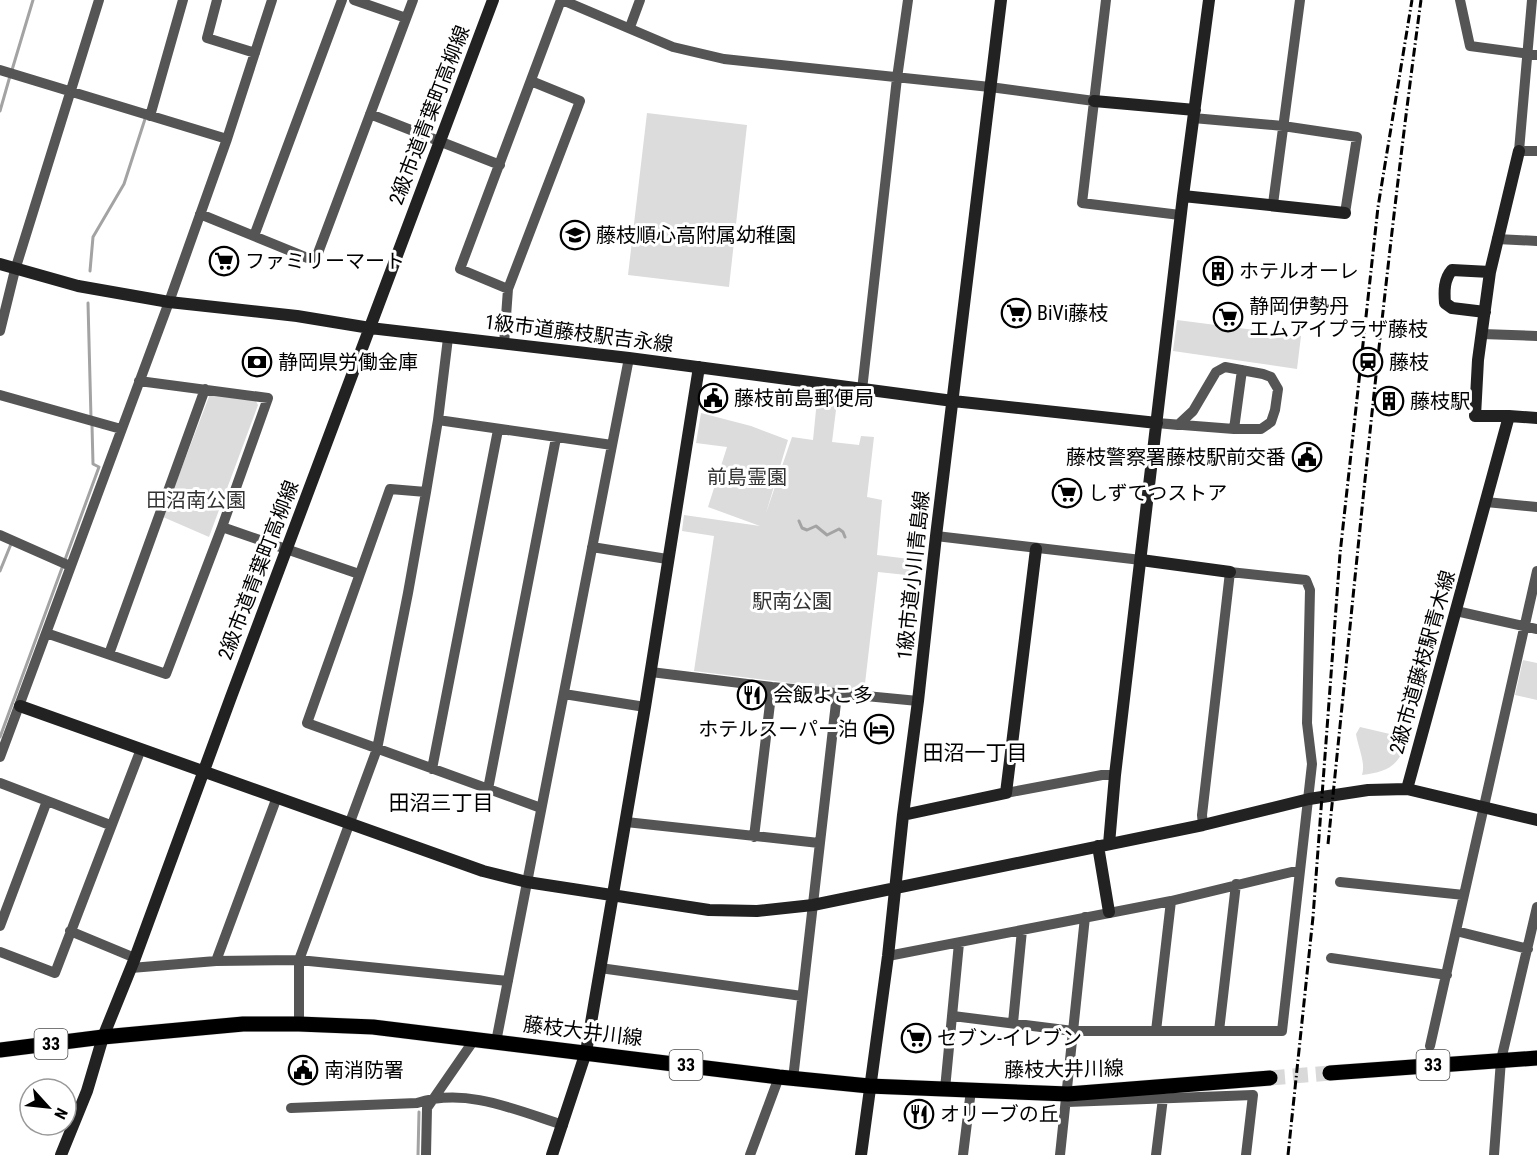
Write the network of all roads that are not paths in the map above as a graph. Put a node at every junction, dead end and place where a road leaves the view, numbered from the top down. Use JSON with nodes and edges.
{"nodes":[{"id":1,"x":99,"y":0,"type":"edge"},
{"id":2,"x":183,"y":0,"type":"edge"},
{"id":3,"x":217,"y":0,"type":"edge"},
{"id":4,"x":272,"y":0,"type":"edge"},
{"id":5,"x":342,"y":0,"type":"edge"},
{"id":6,"x":354,"y":0,"type":"edge"},
{"id":7,"x":413,"y":0,"type":"edge"},
{"id":8,"x":493,"y":0,"type":"edge"},
{"id":9,"x":565,"y":0,"type":"edge"},
{"id":10,"x":640,"y":0,"type":"edge"},
{"id":11,"x":908,"y":0,"type":"edge"},
{"id":12,"x":1001,"y":0,"type":"edge"},
{"id":13,"x":1106,"y":0,"type":"edge"},
{"id":14,"x":1209,"y":0,"type":"edge"},
{"id":15,"x":1300,"y":0,"type":"edge"},
{"id":16,"x":1460,"y":0,"type":"edge"},
{"id":17,"x":1532,"y":0,"type":"edge"},
{"id":18,"x":406,"y":18,"type":"junction"},
{"id":19,"x":630,"y":27,"type":"junction"},
{"id":20,"x":255,"y":53,"type":"junction"},
{"id":21,"x":1532,"y":55,"type":"edge"},
{"id":22,"x":8,"y":72,"type":"edge"},
{"id":23,"x":897,"y":78,"type":"junction"},
{"id":24,"x":531,"y":81,"type":"junction"},
{"id":25,"x":990,"y":87,"type":"junction"},
{"id":26,"x":71,"y":93,"type":"junction"},
{"id":27,"x":1094,"y":101,"type":"junction"},
{"id":28,"x":370,"y":114,"type":"junction"},
{"id":29,"x":1194,"y":114,"type":"junction"},
{"id":30,"x":150,"y":116,"type":"junction"},
{"id":31,"x":1283,"y":126,"type":"junction"},
{"id":32,"x":227,"y":139,"type":"junction"},
{"id":33,"x":439,"y":141,"type":"junction"},
{"id":34,"x":1519,"y":151,"type":"junction"},
{"id":35,"x":1537,"y":151,"type":"edge"},
{"id":36,"x":500,"y":165,"type":"junction"},
{"id":37,"x":1183,"y":196,"type":"junction"},
{"id":38,"x":1273,"y":204,"type":"junction"},
{"id":39,"x":1345,"y":213,"type":"joint"},
{"id":40,"x":200,"y":214,"type":"junction"},
{"id":41,"x":1180,"y":215,"type":"junction"},
{"id":42,"x":254,"y":236,"type":"junction"},
{"id":43,"x":1497,"y":239,"type":"junction"},
{"id":44,"x":1537,"y":241,"type":"edge"},
{"id":45,"x":0,"y":264,"type":"edge"},
{"id":46,"x":15,"y":270,"type":"junction"},
{"id":47,"x":1490,"y":272,"type":"junction"},
{"id":48,"x":508,"y":289,"type":"junction"},
{"id":49,"x":169,"y":302,"type":"junction"},
{"id":50,"x":1485,"y":312,"type":"junction"},
{"id":51,"x":370,"y":328,"type":"junction"},
{"id":52,"x":0,"y":331,"type":"edge"},
{"id":53,"x":1482,"y":334,"type":"junction"},
{"id":54,"x":1537,"y":336,"type":"edge"},
{"id":55,"x":448,"y":338,"type":"junction"},
{"id":56,"x":504,"y":344,"type":"junction"},
{"id":57,"x":628,"y":358,"type":"junction"},
{"id":58,"x":699,"y":367,"type":"junction"},
{"id":59,"x":1242,"y":370,"type":"junction"},
{"id":60,"x":139,"y":381,"type":"junction"},
{"id":61,"x":206,"y":389,"type":"junction"},
{"id":62,"x":862,"y":390,"type":"junction"},
{"id":63,"x":0,"y":395,"type":"edge"},
{"id":64,"x":953,"y":401,"type":"junction"},
{"id":65,"x":1509,"y":416,"type":"junction"},
{"id":66,"x":1537,"y":418,"type":"edge"},
{"id":67,"x":438,"y":420,"type":"junction"},
{"id":68,"x":1157,"y":423,"type":"junction"},
{"id":69,"x":121,"y":429,"type":"junction"},
{"id":70,"x":1234,"y":429,"type":"junction"},
{"id":71,"x":498,"y":430,"type":"junction"},
{"id":72,"x":556,"y":438,"type":"junction"},
{"id":73,"x":612,"y":445,"type":"junction"},
{"id":74,"x":426,"y":492,"type":"junction"},
{"id":75,"x":1486,"y":502,"type":"junction"},
{"id":76,"x":1537,"y":507,"type":"edge"},
{"id":77,"x":222,"y":527,"type":"junction"},
{"id":78,"x":0,"y":535,"type":"edge"},
{"id":79,"x":936,"y":536,"type":"junction"},
{"id":80,"x":592,"y":547,"type":"junction"},
{"id":81,"x":1036,"y":549,"type":"junction"},
{"id":82,"x":286,"y":550,"type":"junction"},
{"id":83,"x":668,"y":559,"type":"junction"},
{"id":84,"x":1141,"y":560,"type":"junction"},
{"id":85,"x":65,"y":564,"type":"junction"},
{"id":86,"x":1537,"y":571,"type":"edge"},
{"id":87,"x":1230,"y":573,"type":"junction"},
{"id":88,"x":359,"y":574,"type":"junction"},
{"id":89,"x":1456,"y":611,"type":"junction"},
{"id":90,"x":1525,"y":627,"type":"junction"},
{"id":91,"x":1537,"y":630,"type":"edge"},
{"id":92,"x":46,"y":633,"type":"junction"},
{"id":93,"x":109,"y":654,"type":"junction"},
{"id":94,"x":651,"y":672,"type":"junction"},
{"id":95,"x":772,"y":687,"type":"junction"},
{"id":96,"x":564,"y":694,"type":"junction"},
{"id":97,"x":837,"y":694,"type":"junction"},
{"id":98,"x":918,"y":701,"type":"junction"},
{"id":99,"x":20,"y":706,"type":"junction"},
{"id":100,"x":645,"y":707,"type":"junction"},
{"id":101,"x":141,"y":749,"type":"junction"},
{"id":102,"x":377,"y":749,"type":"junction"},
{"id":103,"x":0,"y":757,"type":"edge"},
{"id":104,"x":432,"y":769,"type":"junction"},
{"id":105,"x":204,"y":771,"type":"junction"},
{"id":106,"x":1115,"y":775,"type":"junction"},
{"id":107,"x":0,"y":783,"type":"edge"},
{"id":108,"x":488,"y":789,"type":"junction"},
{"id":109,"x":1407,"y":789,"type":"junction"},
{"id":110,"x":1006,"y":793,"type":"junction"},
{"id":111,"x":276,"y":796,"type":"junction"},
{"id":112,"x":1309,"y":799,"type":"junction"},
{"id":113,"x":47,"y":801,"type":"junction"},
{"id":114,"x":541,"y":808,"type":"junction"},
{"id":115,"x":1484,"y":808,"type":"junction"},
{"id":116,"x":903,"y":815,"type":"junction"},
{"id":117,"x":1537,"y":820,"type":"edge"},
{"id":118,"x":626,"y":822,"type":"junction"},
{"id":119,"x":349,"y":823,"type":"junction"},
{"id":120,"x":110,"y":825,"type":"junction"},
{"id":121,"x":1203,"y":825,"type":"junction"},
{"id":122,"x":754,"y":837,"type":"junction"},
{"id":123,"x":819,"y":843,"type":"junction"},
{"id":124,"x":1103,"y":845,"type":"junction"},
{"id":125,"x":1300,"y":870,"type":"junction"},
{"id":126,"x":527,"y":882,"type":"junction"},
{"id":127,"x":1340,"y":882,"type":"dead end"},
{"id":128,"x":1236,"y":884,"type":"junction"},
{"id":129,"x":894,"y":889,"type":"junction"},
{"id":130,"x":1464,"y":895,"type":"junction"},
{"id":131,"x":614,"y":896,"type":"junction"},
{"id":132,"x":1171,"y":901,"type":"junction"},
{"id":133,"x":813,"y":905,"type":"junction"},
{"id":134,"x":1537,"y":907,"type":"edge"},
{"id":135,"x":1109,"y":912,"type":"junction"},
{"id":136,"x":1085,"y":917,"type":"junction"},
{"id":137,"x":0,"y":926,"type":"edge"},
{"id":138,"x":1022,"y":930,"type":"junction"},
{"id":139,"x":1456,"y":930,"type":"junction"},
{"id":140,"x":70,"y":931,"type":"junction"},
{"id":141,"x":959,"y":943,"type":"junction"},
{"id":142,"x":1527,"y":949,"type":"junction"},
{"id":143,"x":0,"y":952,"type":"edge"},
{"id":144,"x":888,"y":956,"type":"junction"},
{"id":145,"x":1331,"y":958,"type":"dead end"},
{"id":146,"x":298,"y":960,"type":"junction"},
{"id":147,"x":216,"y":962,"type":"junction"},
{"id":148,"x":133,"y":963,"type":"junction"},
{"id":149,"x":600,"y":968,"type":"junction"},
{"id":150,"x":1446,"y":975,"type":"junction"},
{"id":151,"x":508,"y":981,"type":"junction"},
{"id":152,"x":802,"y":996,"type":"junction"},
{"id":153,"x":953,"y":1016,"type":"junction"},
{"id":154,"x":1012,"y":1023,"type":"junction"},
{"id":155,"x":299,"y":1024,"type":"junction"},
{"id":156,"x":1156,"y":1031,"type":"junction"},
{"id":157,"x":1219,"y":1031,"type":"junction"},
{"id":158,"x":1073,"y":1032,"type":"junction"},
{"id":159,"x":103,"y":1037,"type":"junction"},
{"id":160,"x":474,"y":1040,"type":"junction"},
{"id":161,"x":496,"y":1042,"type":"junction"},
{"id":162,"x":1430,"y":1046,"type":"dead end"},
{"id":163,"x":0,"y":1050,"type":"edge"},
{"id":164,"x":586,"y":1052,"type":"junction"},
{"id":165,"x":1537,"y":1058,"type":"edge"},
{"id":166,"x":1501,"y":1060,"type":"junction"},
{"id":167,"x":1330,"y":1073,"type":"tunnel mouth"},
{"id":168,"x":786,"y":1078,"type":"junction"},
{"id":169,"x":1270,"y":1078,"type":"tunnel mouth"},
{"id":170,"x":869,"y":1086,"type":"junction"},
{"id":171,"x":945,"y":1089,"type":"junction"},
{"id":172,"x":971,"y":1090,"type":"junction"},
{"id":173,"x":434,"y":1097,"type":"junction"},
{"id":174,"x":1067,"y":1098,"type":"junction"},
{"id":175,"x":1162,"y":1098,"type":"junction"},
{"id":176,"x":291,"y":1108,"type":"dead end"},
{"id":177,"x":563,"y":1125,"type":"junction"},
{"id":178,"x":61,"y":1155,"type":"edge"},
{"id":179,"x":426,"y":1155,"type":"edge"},
{"id":180,"x":552,"y":1155,"type":"edge"},
{"id":181,"x":750,"y":1155,"type":"edge"},
{"id":182,"x":861,"y":1155,"type":"edge"},
{"id":183,"x":963,"y":1155,"type":"edge"},
{"id":184,"x":1060,"y":1155,"type":"edge"},
{"id":185,"x":1156,"y":1155,"type":"edge"},
{"id":186,"x":1246,"y":1155,"type":"edge"},
{"id":187,"x":1494,"y":1155,"type":"edge"}],
"edges":[{"from":1,"to":26,"type":"street"},
{"from":2,"to":30,"type":"street"},
{"from":3,"to":20,"type":"street"},
{"from":4,"to":20,"type":"street"},
{"from":5,"to":42,"type":"street"},
{"from":6,"to":18,"type":"street"},
{"from":7,"to":18,"type":"street"},
{"from":8,"to":33,"type":"street","name":"2級市道青葉町高柳線"},
{"from":9,"to":19,"type":"street"},
{"from":9,"to":24,"type":"street"},
{"from":10,"to":19,"type":"street"},
{"from":11,"to":23,"type":"street"},
{"from":12,"to":25,"type":"street","name":"1級市道小川青島線"},
{"from":13,"to":27,"type":"street"},
{"from":14,"to":29,"type":"street"},
{"from":15,"to":31,"type":"street"},
{"from":16,"to":21,"type":"street"},
{"from":17,"to":21,"type":"street"},
{"from":18,"to":28,"type":"street"},
{"from":19,"to":23,"type":"street"},
{"from":20,"to":32,"type":"street"},
{"from":21,"to":34,"type":"street"},
{"from":22,"to":26,"type":"street"},
{"from":23,"to":25,"type":"street"},
{"from":23,"to":62,"type":"street"},
{"from":24,"to":36,"type":"street"},
{"from":24,"to":48,"type":"street"},
{"from":25,"to":27,"type":"street"},
{"from":25,"to":64,"type":"street","name":"1級市道小川青島線"},
{"from":26,"to":30,"type":"street"},
{"from":26,"to":46,"type":"street"},
{"from":27,"to":29,"type":"street"},
{"from":27,"to":41,"type":"street"},
{"from":28,"to":33,"type":"street"},
{"from":28,"to":42,"type":"street"},
{"from":29,"to":31,"type":"street"},
{"from":29,"to":37,"type":"street"},
{"from":30,"to":32,"type":"street"},
{"from":31,"to":38,"type":"street"},
{"from":31,"to":39,"type":"street"},
{"from":32,"to":40,"type":"street"},
{"from":33,"to":36,"type":"street"},
{"from":33,"to":51,"type":"street","name":"2級市道青葉町高柳線"},
{"from":34,"to":35,"type":"street"},
{"from":34,"to":43,"type":"street"},
{"from":36,"to":48,"type":"street"},
{"from":37,"to":38,"type":"street"},
{"from":37,"to":41,"type":"street"},
{"from":38,"to":39,"type":"street"},
{"from":40,"to":42,"type":"street"},
{"from":40,"to":49,"type":"street"},
{"from":41,"to":68,"type":"street"},
{"from":43,"to":44,"type":"street"},
{"from":43,"to":47,"type":"street"},
{"from":45,"to":46,"type":"street","name":"1級市道藤枝駅吉永線"},
{"from":46,"to":49,"type":"street","name":"1級市道藤枝駅吉永線"},
{"from":46,"to":52,"type":"street"},
{"from":47,"to":50,"type":"street"},
{"from":47,"to":50,"type":"street"},
{"from":48,"to":56,"type":"street"},
{"from":49,"to":51,"type":"street","name":"1級市道藤枝駅吉永線"},
{"from":49,"to":60,"type":"street"},
{"from":50,"to":53,"type":"street"},
{"from":51,"to":55,"type":"street","name":"1級市道藤枝駅吉永線"},
{"from":51,"to":82,"type":"street","name":"2級市道青葉町高柳線"},
{"from":53,"to":54,"type":"street"},
{"from":53,"to":65,"type":"street"},
{"from":55,"to":56,"type":"street","name":"1級市道藤枝駅吉永線"},
{"from":55,"to":67,"type":"street"},
{"from":56,"to":57,"type":"street","name":"1級市道藤枝駅吉永線"},
{"from":57,"to":58,"type":"street","name":"1級市道藤枝駅吉永線"},
{"from":57,"to":73,"type":"street"},
{"from":58,"to":62,"type":"street","name":"1級市道藤枝駅吉永線"},
{"from":58,"to":83,"type":"street"},
{"from":59,"to":68,"type":"street","name":"1級市道藤枝駅吉永線"},
{"from":59,"to":70,"type":"street"},
{"from":59,"to":70,"type":"street","name":"1級市道藤枝駅吉永線"},
{"from":60,"to":61,"type":"street"},
{"from":60,"to":69,"type":"street"},
{"from":61,"to":77,"type":"street"},
{"from":61,"to":93,"type":"street"},
{"from":62,"to":64,"type":"street","name":"1級市道藤枝駅吉永線"},
{"from":63,"to":69,"type":"street"},
{"from":64,"to":68,"type":"street","name":"1級市道藤枝駅吉永線"},
{"from":64,"to":79,"type":"street","name":"1級市道小川青島線"},
{"from":65,"to":66,"type":"street"},
{"from":65,"to":75,"type":"street","name":"2級市道藤枝駅青木線"},
{"from":67,"to":71,"type":"street"},
{"from":67,"to":74,"type":"street"},
{"from":68,"to":70,"type":"street","name":"1級市道藤枝駅吉永線"},
{"from":68,"to":84,"type":"street"},
{"from":69,"to":85,"type":"street"},
{"from":71,"to":72,"type":"street"},
{"from":71,"to":104,"type":"street"},
{"from":72,"to":73,"type":"street"},
{"from":72,"to":108,"type":"street"},
{"from":73,"to":80,"type":"street"},
{"from":74,"to":88,"type":"street"},
{"from":74,"to":102,"type":"street"},
{"from":75,"to":76,"type":"street"},
{"from":75,"to":89,"type":"street","name":"2級市道藤枝駅青木線"},
{"from":77,"to":82,"type":"street"},
{"from":77,"to":93,"type":"street"},
{"from":78,"to":85,"type":"street"},
{"from":79,"to":81,"type":"street"},
{"from":79,"to":98,"type":"street","name":"1級市道小川青島線"},
{"from":80,"to":83,"type":"street"},
{"from":80,"to":96,"type":"street"},
{"from":81,"to":84,"type":"street"},
{"from":81,"to":110,"type":"street"},
{"from":82,"to":88,"type":"street"},
{"from":82,"to":105,"type":"street","name":"2級市道青葉町高柳線"},
{"from":83,"to":94,"type":"street"},
{"from":84,"to":87,"type":"street"},
{"from":84,"to":106,"type":"street"},
{"from":85,"to":92,"type":"street"},
{"from":86,"to":90,"type":"street"},
{"from":87,"to":112,"type":"street"},
{"from":87,"to":121,"type":"street"},
{"from":88,"to":102,"type":"street"},
{"from":89,"to":90,"type":"street"},
{"from":89,"to":109,"type":"street","name":"2級市道藤枝駅青木線"},
{"from":90,"to":91,"type":"street"},
{"from":90,"to":115,"type":"street"},
{"from":92,"to":93,"type":"street"},
{"from":92,"to":99,"type":"street"},
{"from":94,"to":95,"type":"street"},
{"from":94,"to":100,"type":"street"},
{"from":95,"to":97,"type":"street"},
{"from":95,"to":122,"type":"street"},
{"from":96,"to":100,"type":"street"},
{"from":96,"to":114,"type":"street"},
{"from":97,"to":98,"type":"street"},
{"from":97,"to":123,"type":"street"},
{"from":98,"to":116,"type":"street","name":"1級市道小川青島線"},
{"from":99,"to":101,"type":"street"},
{"from":99,"to":103,"type":"street"},
{"from":100,"to":118,"type":"street"},
{"from":101,"to":105,"type":"street"},
{"from":101,"to":120,"type":"street"},
{"from":102,"to":104,"type":"street"},
{"from":102,"to":119,"type":"street"},
{"from":104,"to":108,"type":"street"},
{"from":105,"to":111,"type":"street"},
{"from":105,"to":148,"type":"street","name":"2級市道青葉町高柳線"},
{"from":106,"to":110,"type":"street"},
{"from":106,"to":124,"type":"street"},
{"from":107,"to":113,"type":"street"},
{"from":108,"to":114,"type":"street"},
{"from":109,"to":112,"type":"street"},
{"from":109,"to":115,"type":"street"},
{"from":110,"to":116,"type":"street"},
{"from":111,"to":119,"type":"street"},
{"from":111,"to":147,"type":"street"},
{"from":112,"to":121,"type":"street"},
{"from":112,"to":125,"type":"street"},
{"from":113,"to":120,"type":"street"},
{"from":113,"to":137,"type":"street"},
{"from":114,"to":126,"type":"street"},
{"from":115,"to":117,"type":"street"},
{"from":115,"to":130,"type":"street"},
{"from":116,"to":129,"type":"street","name":"1級市道小川青島線"},
{"from":118,"to":122,"type":"street"},
{"from":118,"to":131,"type":"street"},
{"from":119,"to":126,"type":"street"},
{"from":119,"to":146,"type":"street"},
{"from":120,"to":140,"type":"street"},
{"from":121,"to":124,"type":"street"},
{"from":122,"to":123,"type":"street"},
{"from":123,"to":133,"type":"street"},
{"from":124,"to":129,"type":"street"},
{"from":124,"to":135,"type":"street"},
{"from":125,"to":128,"type":"street"},
{"from":125,"to":157,"type":"street"},
{"from":126,"to":131,"type":"street"},
{"from":126,"to":151,"type":"street"},
{"from":127,"to":130,"type":"street"},
{"from":128,"to":132,"type":"street"},
{"from":128,"to":157,"type":"street"},
{"from":129,"to":133,"type":"street"},
{"from":129,"to":144,"type":"street","name":"1級市道小川青島線"},
{"from":130,"to":139,"type":"street"},
{"from":131,"to":133,"type":"street"},
{"from":131,"to":149,"type":"street"},
{"from":132,"to":135,"type":"street"},
{"from":132,"to":156,"type":"street"},
{"from":133,"to":152,"type":"street"},
{"from":134,"to":142,"type":"street"},
{"from":135,"to":136,"type":"street"},
{"from":136,"to":138,"type":"street"},
{"from":136,"to":158,"type":"street"},
{"from":138,"to":141,"type":"street"},
{"from":138,"to":154,"type":"street"},
{"from":139,"to":142,"type":"street"},
{"from":139,"to":150,"type":"street"},
{"from":140,"to":143,"type":"street"},
{"from":140,"to":148,"type":"street"},
{"from":141,"to":144,"type":"street"},
{"from":141,"to":153,"type":"street"},
{"from":142,"to":166,"type":"street"},
{"from":144,"to":170,"type":"street","name":"1級市道小川青島線"},
{"from":145,"to":150,"type":"street"},
{"from":146,"to":147,"type":"street"},
{"from":146,"to":151,"type":"street"},
{"from":146,"to":155,"type":"street"},
{"from":147,"to":148,"type":"street"},
{"from":148,"to":159,"type":"street","name":"2級市道青葉町高柳線"},
{"from":149,"to":152,"type":"street"},
{"from":149,"to":164,"type":"street"},
{"from":150,"to":162,"type":"street"},
{"from":151,"to":161,"type":"street"},
{"from":152,"to":168,"type":"street"},
{"from":153,"to":154,"type":"street"},
{"from":153,"to":171,"type":"street"},
{"from":154,"to":158,"type":"street"},
{"from":155,"to":159,"type":"main road","name":"藤枝大井川線","number":"33"},
{"from":155,"to":160,"type":"main road","name":"藤枝大井川線","number":"33"},
{"from":156,"to":157,"type":"street"},
{"from":156,"to":158,"type":"street"},
{"from":158,"to":174,"type":"street"},
{"from":159,"to":163,"type":"main road","name":"藤枝大井川線","number":"33"},
{"from":159,"to":178,"type":"street","name":"2級市道青葉町高柳線"},
{"from":160,"to":161,"type":"main road","name":"藤枝大井川線","number":"33"},
{"from":160,"to":173,"type":"street"},
{"from":161,"to":164,"type":"main road","name":"藤枝大井川線","number":"33"},
{"from":164,"to":168,"type":"main road","name":"藤枝大井川線","number":"33"},
{"from":164,"to":177,"type":"street"},
{"from":165,"to":166,"type":"main road","number":"33"},
{"from":166,"to":167,"type":"main road","number":"33"},
{"from":166,"to":187,"type":"street"},
{"from":168,"to":170,"type":"main road","name":"藤枝大井川線","number":"33"},
{"from":168,"to":181,"type":"street"},
{"from":169,"to":174,"type":"main road","name":"藤枝大井川線","number":"33"},
{"from":170,"to":171,"type":"main road","name":"藤枝大井川線","number":"33"},
{"from":170,"to":182,"type":"street","name":"1級市道小川青島線"},
{"from":171,"to":172,"type":"main road","name":"藤枝大井川線","number":"33"},
{"from":172,"to":174,"type":"main road","name":"藤枝大井川線","number":"33"},
{"from":172,"to":183,"type":"street"},
{"from":173,"to":176,"type":"street"},
{"from":173,"to":177,"type":"street"},
{"from":173,"to":179,"type":"street"},
{"from":174,"to":175,"type":"street"},
{"from":174,"to":184,"type":"street"},
{"from":175,"to":185,"type":"street"},
{"from":175,"to":186,"type":"street"},
{"from":177,"to":180,"type":"street"}]}
